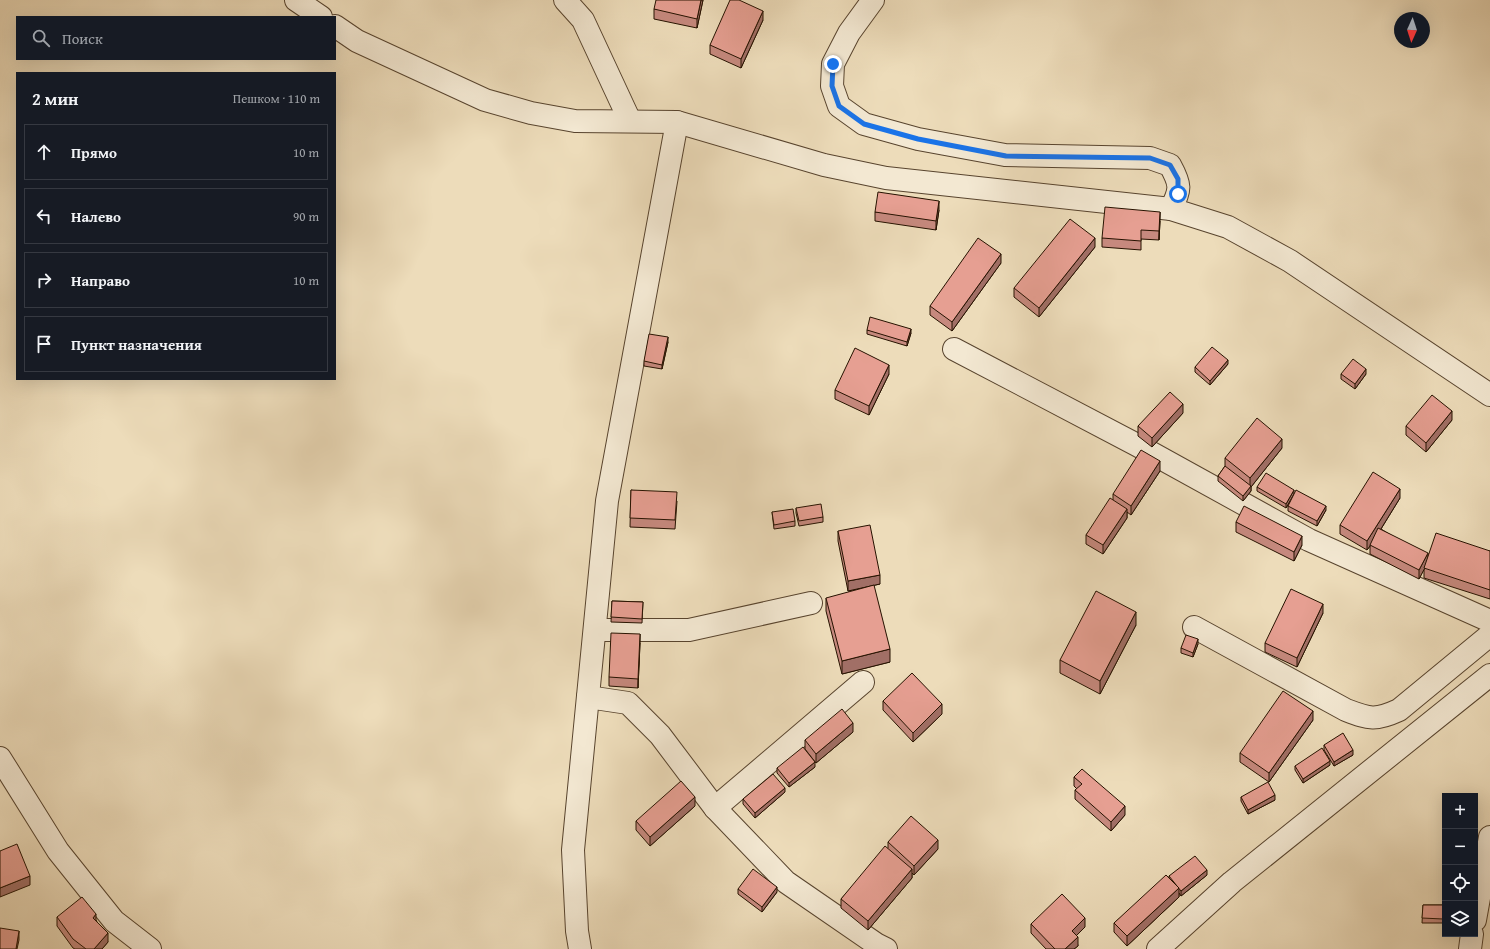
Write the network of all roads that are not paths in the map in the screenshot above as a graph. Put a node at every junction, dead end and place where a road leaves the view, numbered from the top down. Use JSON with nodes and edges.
{"nodes":[{"id":1,"x":296,"y":0,"type":"edge"},
{"id":2,"x":565,"y":0,"type":"edge"},
{"id":3,"x":873,"y":0,"type":"edge"},
{"id":4,"x":320,"y":16,"type":"edge"},
{"id":5,"x":336,"y":27,"type":"edge"},
{"id":6,"x":630,"y":121,"type":"junction"},
{"id":7,"x":677,"y":122,"type":"junction"},
{"id":8,"x":1171,"y":209,"type":"junction"},
{"id":9,"x":954,"y":349,"type":"dead end"},
{"id":10,"x":1490,"y":395,"type":"edge"},
{"id":11,"x":810,"y":603,"type":"dead end"},
{"id":12,"x":1490,"y":621,"type":"edge"},
{"id":13,"x":1194,"y":627,"type":"dead end"},
{"id":14,"x":595,"y":630,"type":"junction"},
{"id":15,"x":1490,"y":635,"type":"edge"},
{"id":16,"x":1490,"y":675,"type":"edge"},
{"id":17,"x":863,"y":682,"type":"dead end"},
{"id":18,"x":588,"y":697,"type":"junction"},
{"id":19,"x":0,"y":758,"type":"edge"},
{"id":20,"x":715,"y":808,"type":"junction"},
{"id":21,"x":1490,"y":837,"type":"edge"},
{"id":22,"x":1478,"y":903,"type":"edge"},
{"id":23,"x":1472,"y":937,"type":"edge"},
{"id":24,"x":150,"y":949,"type":"edge"},
{"id":25,"x":580,"y":949,"type":"edge"},
{"id":26,"x":886,"y":949,"type":"edge"},
{"id":27,"x":1158,"y":949,"type":"edge"},
{"id":28,"x":1470,"y":949,"type":"edge"}],
"edges":[{"from":1,"to":4,"type":"street"},
{"from":2,"to":6,"type":"street"},
{"from":3,"to":8,"type":"street"},
{"from":5,"to":6,"type":"street"},
{"from":6,"to":7,"type":"street"},
{"from":7,"to":8,"type":"street"},
{"from":7,"to":14,"type":"street"},
{"from":8,"to":10,"type":"street"},
{"from":9,"to":12,"type":"street"},
{"from":11,"to":14,"type":"street"},
{"from":13,"to":15,"type":"street"},
{"from":14,"to":18,"type":"street"},
{"from":16,"to":27,"type":"street"},
{"from":17,"to":20,"type":"street"},
{"from":18,"to":20,"type":"street"},
{"from":18,"to":25,"type":"street"},
{"from":19,"to":24,"type":"street"},
{"from":20,"to":26,"type":"street"},
{"from":21,"to":22,"type":"street"},
{"from":23,"to":28,"type":"street"}]}
